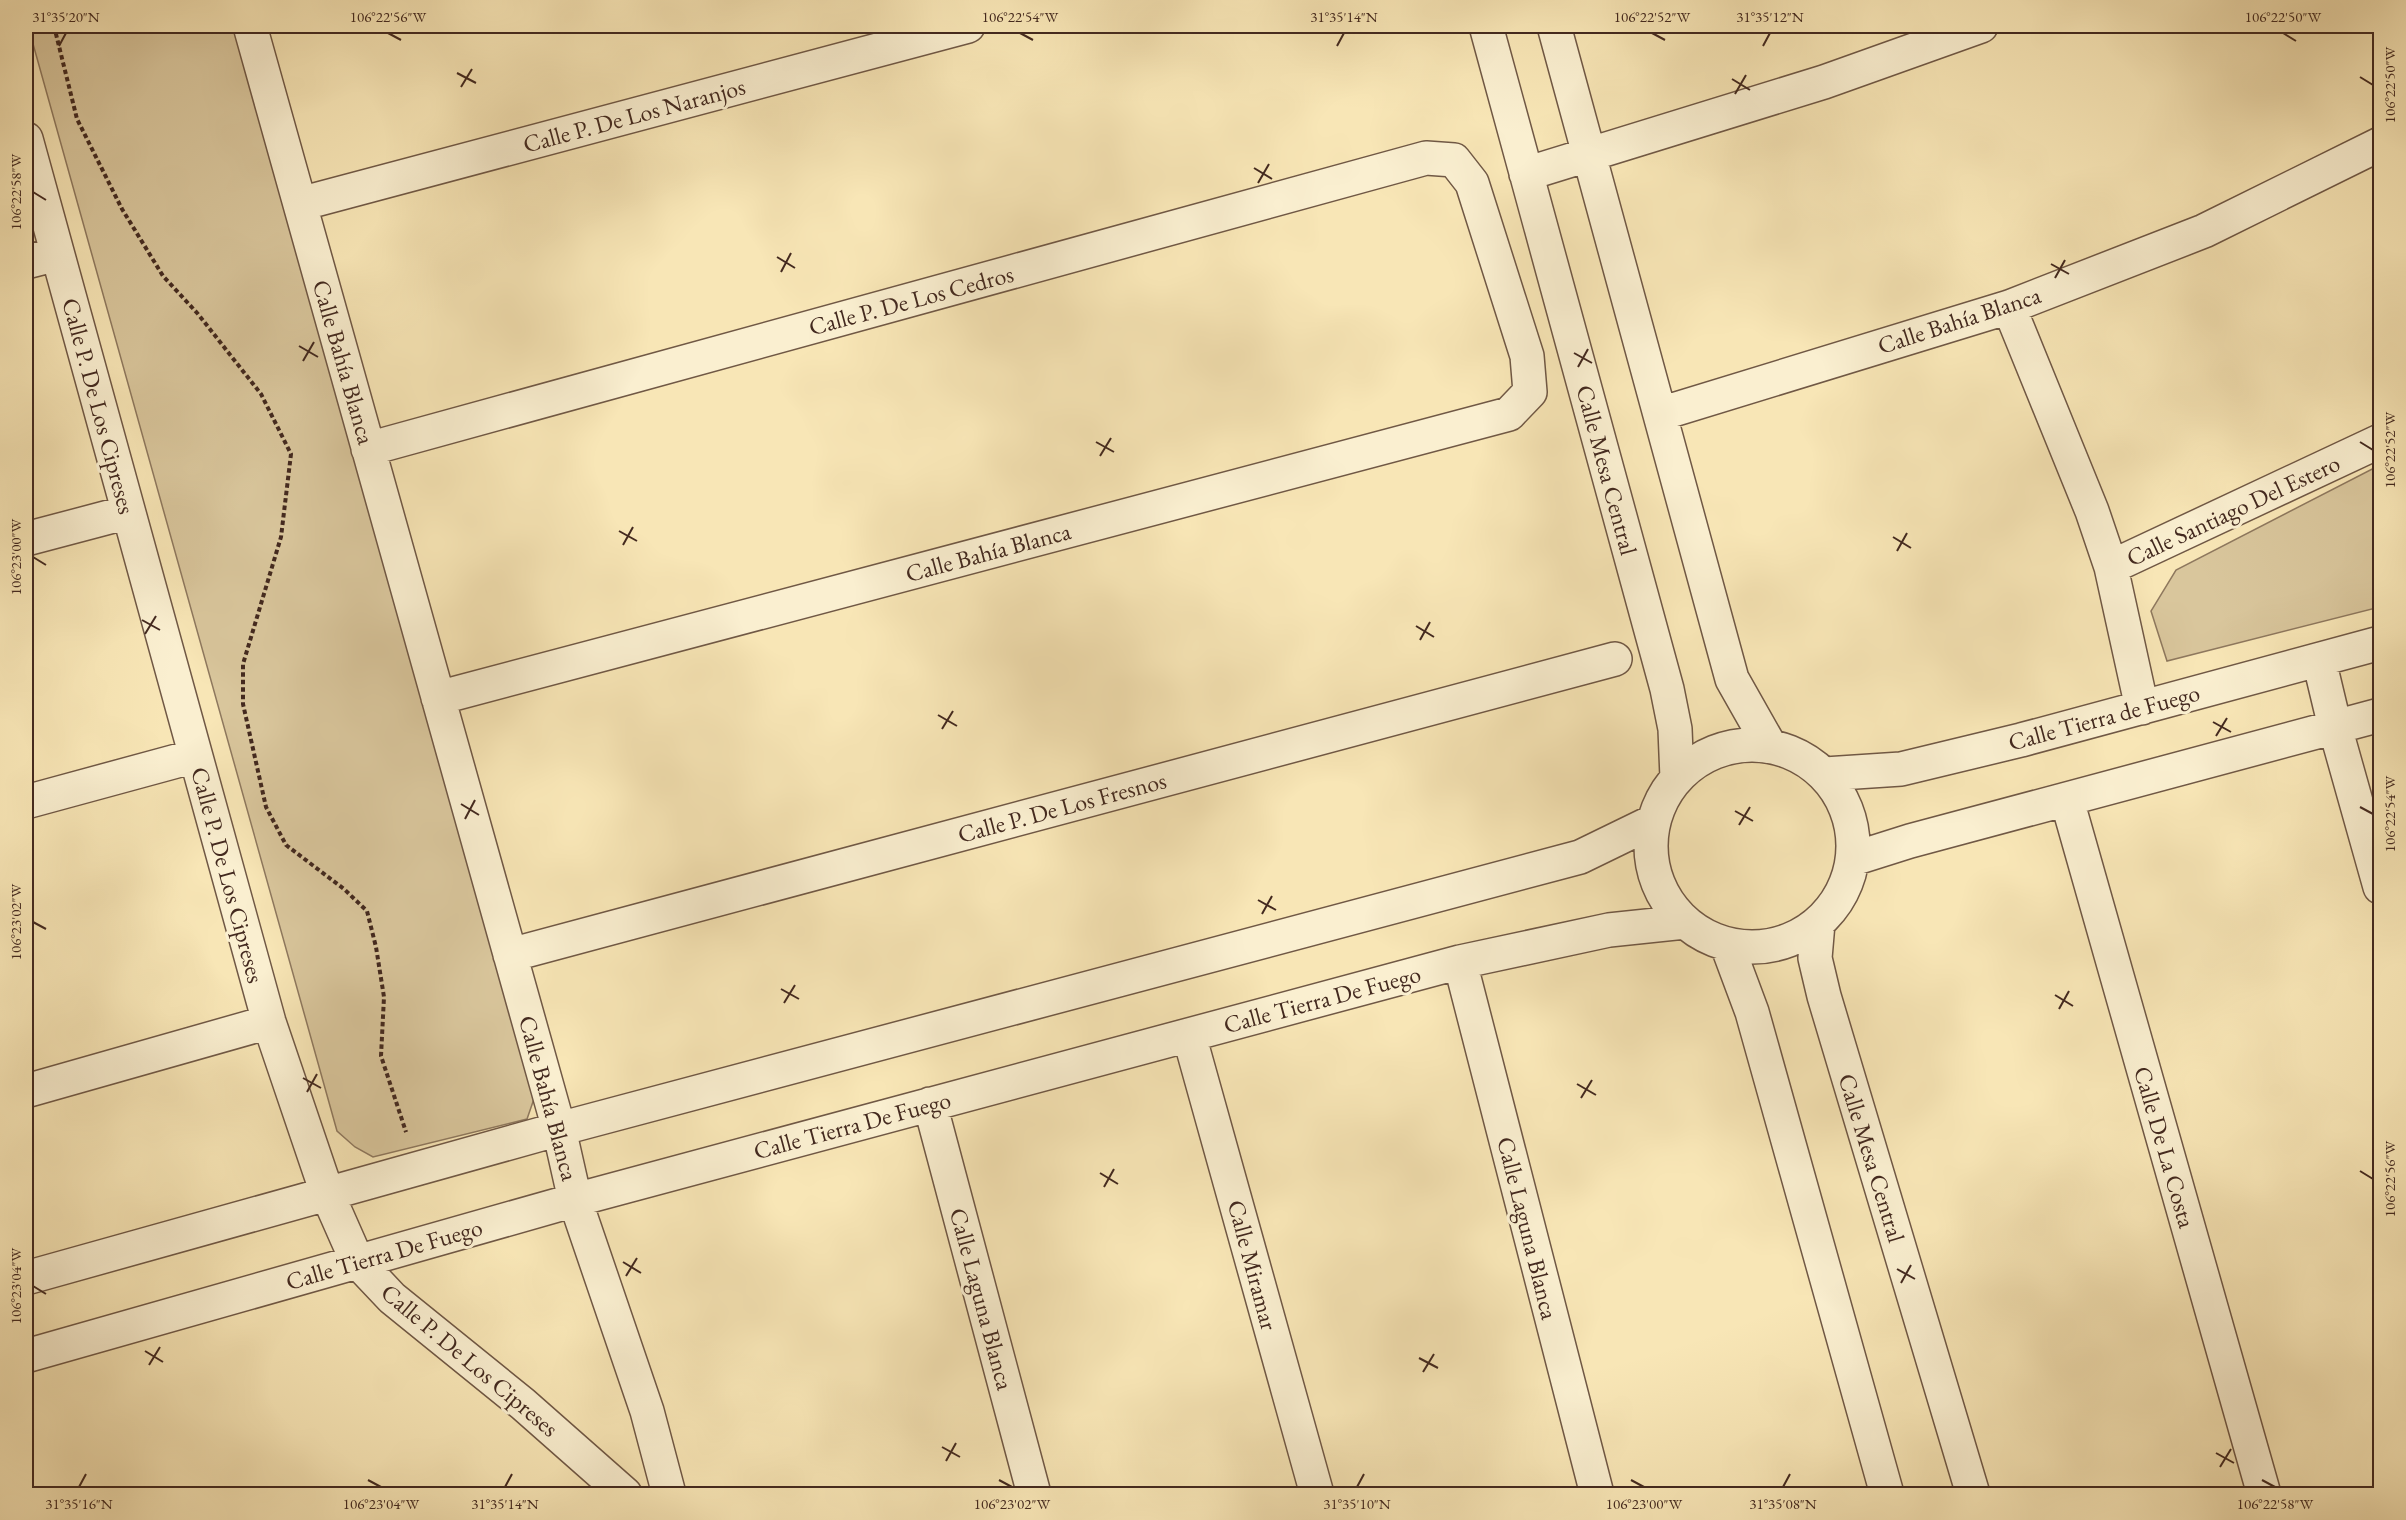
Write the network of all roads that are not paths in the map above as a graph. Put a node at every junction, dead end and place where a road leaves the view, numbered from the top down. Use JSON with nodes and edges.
{"nodes":[{"id":1,"x":250,"y":26,"type":"edge"},
{"id":2,"x":968,"y":26,"type":"edge"},
{"id":3,"x":1486,"y":26,"type":"edge"},
{"id":4,"x":1554,"y":26,"type":"edge"},
{"id":5,"x":1981,"y":26,"type":"edge"},
{"id":6,"x":26,"y":139,"type":"edge"},
{"id":7,"x":2380,"y":144,"type":"edge"},
{"id":8,"x":1589,"y":154,"type":"junction"},
{"id":9,"x":1526,"y":174,"type":"junction"},
{"id":10,"x":300,"y":204,"type":"junction"},
{"id":11,"x":57,"y":254,"type":"junction"},
{"id":12,"x":26,"y":262,"type":"edge"},
{"id":13,"x":2008,"y":307,"type":"junction"},
{"id":14,"x":1530,"y":392,"type":"joint"},
{"id":15,"x":1660,"y":414,"type":"junction"},
{"id":16,"x":2380,"y":441,"type":"edge"},
{"id":17,"x":368,"y":449,"type":"junction"},
{"id":18,"x":128,"y":512,"type":"junction"},
{"id":19,"x":26,"y":539,"type":"edge"},
{"id":20,"x":2111,"y":567,"type":"junction"},
{"id":21,"x":2380,"y":643,"type":"edge"},
{"id":22,"x":1615,"y":659,"type":"dead end"},
{"id":23,"x":2319,"y":660,"type":"junction"},
{"id":24,"x":438,"y":698,"type":"junction"},
{"id":25,"x":2142,"y":708,"type":"junction"},
{"id":26,"x":2380,"y":715,"type":"edge"},
{"id":27,"x":2336,"y":727,"type":"junction"},
{"id":28,"x":1770,"y":746,"type":"junction"},
{"id":29,"x":195,"y":756,"type":"junction"},
{"id":30,"x":1825,"y":774,"type":"junction"},
{"id":31,"x":1677,"y":778,"type":"junction"},
{"id":32,"x":2067,"y":800,"type":"junction"},
{"id":33,"x":26,"y":802,"type":"edge"},
{"id":34,"x":1654,"y":821,"type":"junction"},
{"id":35,"x":1853,"y":859,"type":"junction"},
{"id":36,"x":2380,"y":887,"type":"edge"},
{"id":37,"x":1685,"y":922,"type":"junction"},
{"id":38,"x":1818,"y":923,"type":"junction"},
{"id":39,"x":1727,"y":945,"type":"junction"},
{"id":40,"x":510,"y":955,"type":"junction"},
{"id":41,"x":1460,"y":962,"type":"junction"},
{"id":42,"x":269,"y":1022,"type":"junction"},
{"id":43,"x":1189,"y":1035,"type":"junction"},
{"id":44,"x":26,"y":1091,"type":"edge"},
{"id":45,"x":930,"y":1104,"type":"junction"},
{"id":46,"x":559,"y":1129,"type":"junction"},
{"id":47,"x":327,"y":1192,"type":"junction"},
{"id":48,"x":575,"y":1200,"type":"junction"},
{"id":49,"x":357,"y":1261,"type":"junction"},
{"id":50,"x":26,"y":1278,"type":"edge"},
{"id":51,"x":26,"y":1356,"type":"edge"},
{"id":52,"x":625,"y":1494,"type":"edge"},
{"id":53,"x":669,"y":1494,"type":"edge"},
{"id":54,"x":1034,"y":1494,"type":"edge"},
{"id":55,"x":1317,"y":1494,"type":"edge"},
{"id":56,"x":1597,"y":1494,"type":"edge"},
{"id":57,"x":1887,"y":1494,"type":"edge"},
{"id":58,"x":1972,"y":1494,"type":"edge"},
{"id":59,"x":2264,"y":1494,"type":"edge"}],
"edges":[{"from":1,"to":10,"type":"street","name":"Calle Bahía Blanca"},
{"from":2,"to":10,"type":"street","name":"Calle P. De Los Naranjos"},
{"from":3,"to":9,"type":"street","name":"Calle Mesa Central"},
{"from":4,"to":8,"type":"street"},
{"from":5,"to":8,"type":"street"},
{"from":6,"to":11,"type":"street","name":"Calle P. De Los Cipreses"},
{"from":7,"to":13,"type":"street","name":"Calle Bahía Blanca"},
{"from":8,"to":9,"type":"street"},
{"from":8,"to":15,"type":"street"},
{"from":9,"to":31,"type":"street","name":"Calle Mesa Central"},
{"from":10,"to":17,"type":"street","name":"Calle Bahía Blanca"},
{"from":11,"to":12,"type":"street"},
{"from":11,"to":18,"type":"street","name":"Calle P. De Los Cipreses"},
{"from":13,"to":15,"type":"street","name":"Calle Bahía Blanca"},
{"from":13,"to":20,"type":"street","name":"Calle Santiago Del Estero"},
{"from":14,"to":17,"type":"street","name":"Calle P. De Los Cedros"},
{"from":14,"to":24,"type":"street","name":"Calle Bahía Blanca"},
{"from":15,"to":28,"type":"street"},
{"from":16,"to":20,"type":"street","name":"Calle Santiago Del Estero"},
{"from":17,"to":24,"type":"street","name":"Calle Bahía Blanca"},
{"from":18,"to":19,"type":"street"},
{"from":18,"to":29,"type":"street","name":"Calle P. De Los Cipreses"},
{"from":20,"to":25,"type":"street"},
{"from":21,"to":23,"type":"street","name":"Calle Tierra de Fuego"},
{"from":22,"to":40,"type":"street","name":"Calle P. De Los Fresnos"},
{"from":23,"to":25,"type":"street","name":"Calle Tierra de Fuego"},
{"from":23,"to":27,"type":"street"},
{"from":24,"to":40,"type":"street","name":"Calle Bahía Blanca"},
{"from":25,"to":30,"type":"street","name":"Calle Tierra de Fuego"},
{"from":26,"to":27,"type":"street"},
{"from":27,"to":32,"type":"street"},
{"from":27,"to":36,"type":"street"},
{"from":28,"to":30,"type":"street"},
{"from":28,"to":31,"type":"street"},
{"from":29,"to":33,"type":"street"},
{"from":29,"to":42,"type":"street","name":"Calle P. De Los Cipreses"},
{"from":30,"to":35,"type":"street"},
{"from":31,"to":34,"type":"street"},
{"from":32,"to":35,"type":"street"},
{"from":32,"to":59,"type":"street","name":"Calle De La Costa"},
{"from":34,"to":37,"type":"street"},
{"from":34,"to":46,"type":"street"},
{"from":35,"to":38,"type":"street"},
{"from":37,"to":39,"type":"street"},
{"from":37,"to":41,"type":"street","name":"Calle Tierra De Fuego"},
{"from":38,"to":39,"type":"street"},
{"from":38,"to":58,"type":"street","name":"Calle Mesa Central"},
{"from":39,"to":57,"type":"street"},
{"from":40,"to":46,"type":"street","name":"Calle Bahía Blanca"},
{"from":41,"to":43,"type":"street","name":"Calle Tierra De Fuego"},
{"from":41,"to":56,"type":"street","name":"Calle Laguna Blanca"},
{"from":42,"to":44,"type":"street"},
{"from":42,"to":47,"type":"street","name":"Calle P. De Los Cipreses"},
{"from":43,"to":45,"type":"street","name":"Calle Tierra De Fuego"},
{"from":43,"to":55,"type":"street","name":"Calle Miramar"},
{"from":45,"to":48,"type":"street","name":"Calle Tierra De Fuego"},
{"from":45,"to":54,"type":"street","name":"Calle Laguna Blanca"},
{"from":46,"to":47,"type":"street"},
{"from":46,"to":48,"type":"street","name":"Calle Bahía Blanca"},
{"from":47,"to":49,"type":"street","name":"Calle P. De Los Cipreses"},
{"from":47,"to":50,"type":"street"},
{"from":48,"to":49,"type":"street","name":"Calle Tierra De Fuego"},
{"from":48,"to":53,"type":"street","name":"Calle Bahía Blanca"},
{"from":49,"to":51,"type":"street","name":"Calle Tierra De Fuego"},
{"from":49,"to":52,"type":"street","name":"Calle P. De Los Cipreses"}]}
